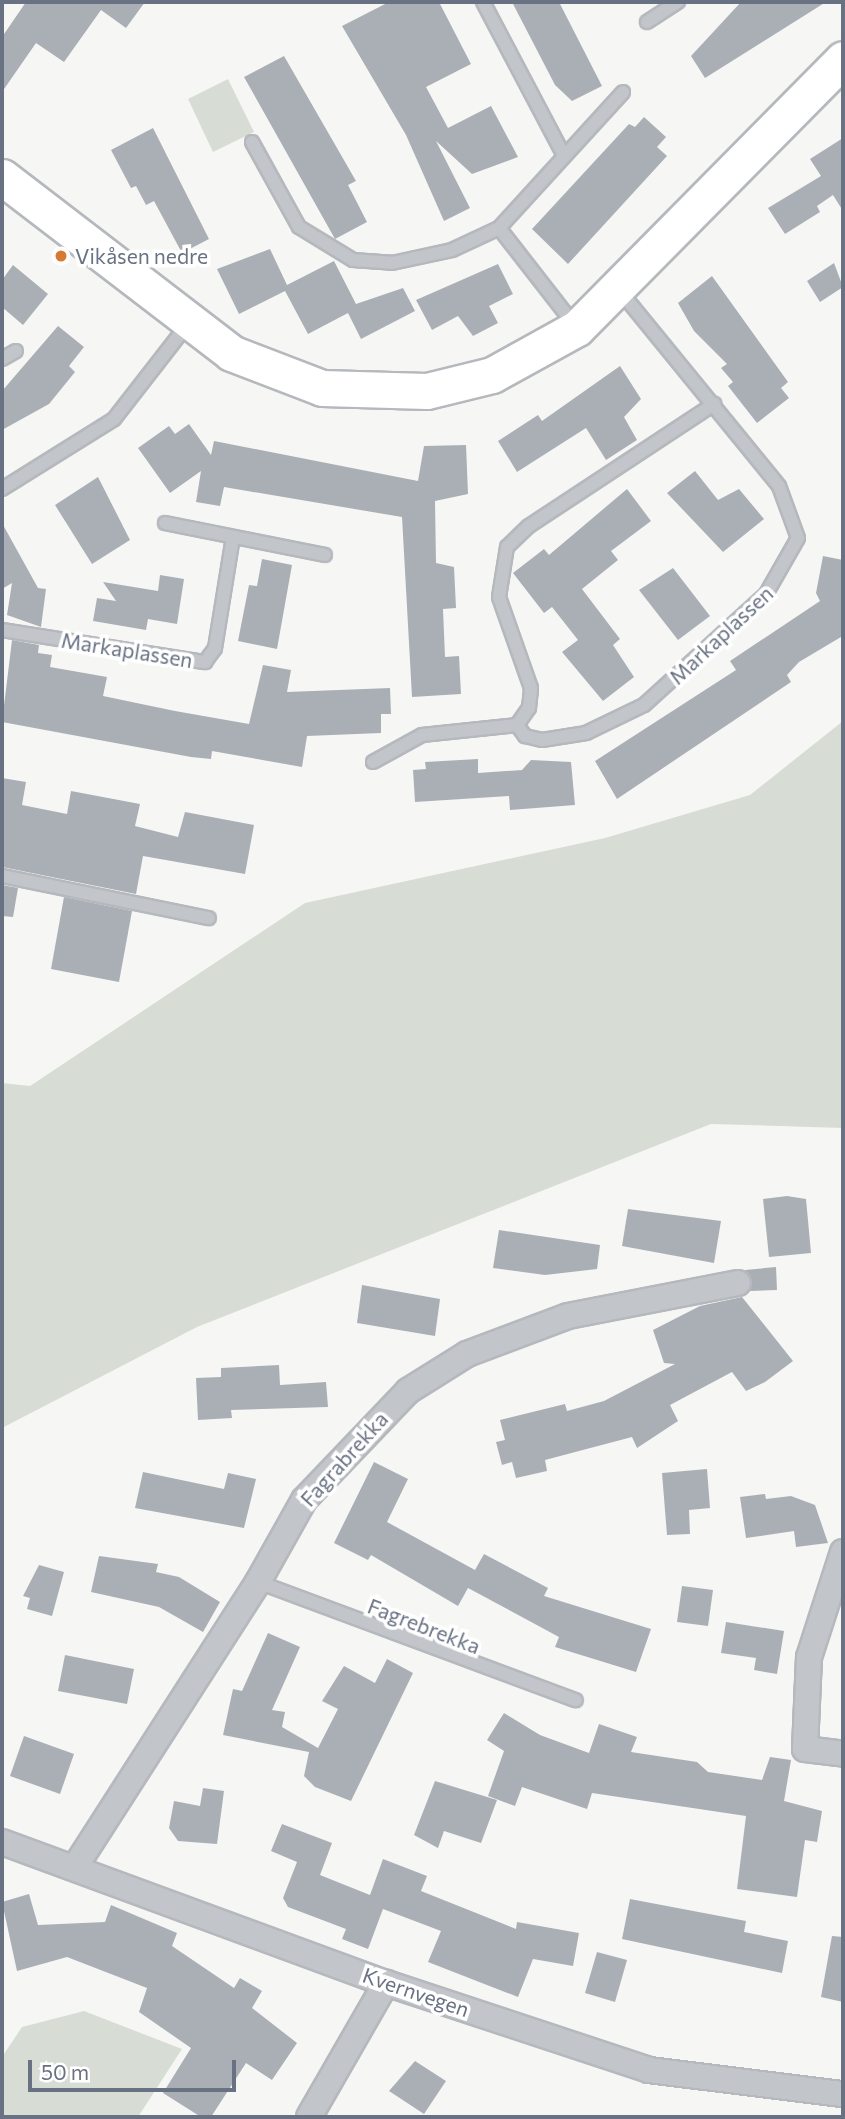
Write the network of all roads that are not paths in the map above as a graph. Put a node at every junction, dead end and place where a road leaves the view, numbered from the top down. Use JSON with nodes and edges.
{"nodes":[{"id":1,"x":483,"y":2,"type":"edge"},
{"id":2,"x":678,"y":2,"type":"edge"},
{"id":3,"x":646,"y":22,"type":"dead end"},
{"id":4,"x":843,"y":59,"type":"edge"},
{"id":5,"x":623,"y":92,"type":"dead end"},
{"id":6,"x":252,"y":142,"type":"dead end"},
{"id":7,"x":563,"y":154,"type":"junction"},
{"id":8,"x":2,"y":177,"type":"edge"},
{"id":9,"x":499,"y":228,"type":"junction"},
{"id":10,"x":619,"y":290,"type":"junction"},
{"id":11,"x":188,"y":324,"type":"junction"},
{"id":12,"x":577,"y":328,"type":"junction"},
{"id":13,"x":16,"y":351,"type":"dead end"},
{"id":14,"x":2,"y":359,"type":"edge"},
{"id":15,"x":714,"y":404,"type":"junction"},
{"id":16,"x":2,"y":489,"type":"edge"},
{"id":17,"x":165,"y":523,"type":"dead end"},
{"id":18,"x":233,"y":537,"type":"junction"},
{"id":19,"x":325,"y":555,"type":"dead end"},
{"id":20,"x":2,"y":630,"type":"edge"},
{"id":21,"x":517,"y":724,"type":"junction"},
{"id":22,"x":373,"y":762,"type":"dead end"},
{"id":23,"x":2,"y":876,"type":"edge"},
{"id":24,"x":209,"y":918,"type":"dead end"},
{"id":25,"x":738,"y":1283,"type":"dead end"},
{"id":26,"x":843,"y":1552,"type":"edge"},
{"id":27,"x":258,"y":1582,"type":"junction"},
{"id":28,"x":576,"y":1700,"type":"dead end"},
{"id":29,"x":843,"y":1754,"type":"edge"},
{"id":30,"x":2,"y":1842,"type":"edge"},
{"id":31,"x":77,"y":1864,"type":"junction"},
{"id":32,"x":386,"y":1983,"type":"junction"},
{"id":33,"x":843,"y":2094,"type":"edge"},
{"id":34,"x":309,"y":2117,"type":"edge"}],
"edges":[{"from":1,"to":7,"type":"lane"},
{"from":2,"to":3,"type":"lane"},
{"from":4,"to":10,"type":"street"},
{"from":5,"to":7,"type":"lane"},
{"from":6,"to":9,"type":"lane"},
{"from":7,"to":9,"type":"lane"},
{"from":8,"to":11,"type":"street"},
{"from":9,"to":12,"type":"lane"},
{"from":10,"to":12,"type":"street"},
{"from":10,"to":15,"type":"lane","name":"Markaplassen"},
{"from":11,"to":12,"type":"street"},
{"from":11,"to":16,"type":"lane"},
{"from":13,"to":14,"type":"lane"},
{"from":15,"to":21,"type":"lane"},
{"from":15,"to":21,"type":"lane","name":"Markaplassen"},
{"from":17,"to":18,"type":"lane"},
{"from":18,"to":19,"type":"lane"},
{"from":18,"to":20,"type":"lane","name":"Markaplassen"},
{"from":21,"to":22,"type":"lane"},
{"from":23,"to":24,"type":"lane"},
{"from":25,"to":27,"type":"street","name":"Fagrabrekka"},
{"from":26,"to":29,"type":"street"},
{"from":27,"to":28,"type":"lane","name":"Fagrebrekka"},
{"from":27,"to":31,"type":"street","name":"Fagrabrekka"},
{"from":30,"to":31,"type":"street","name":"Kvernvegen"},
{"from":31,"to":32,"type":"street","name":"Kvernvegen"},
{"from":32,"to":33,"type":"street","name":"Kvernvegen"},
{"from":32,"to":34,"type":"street"}]}
